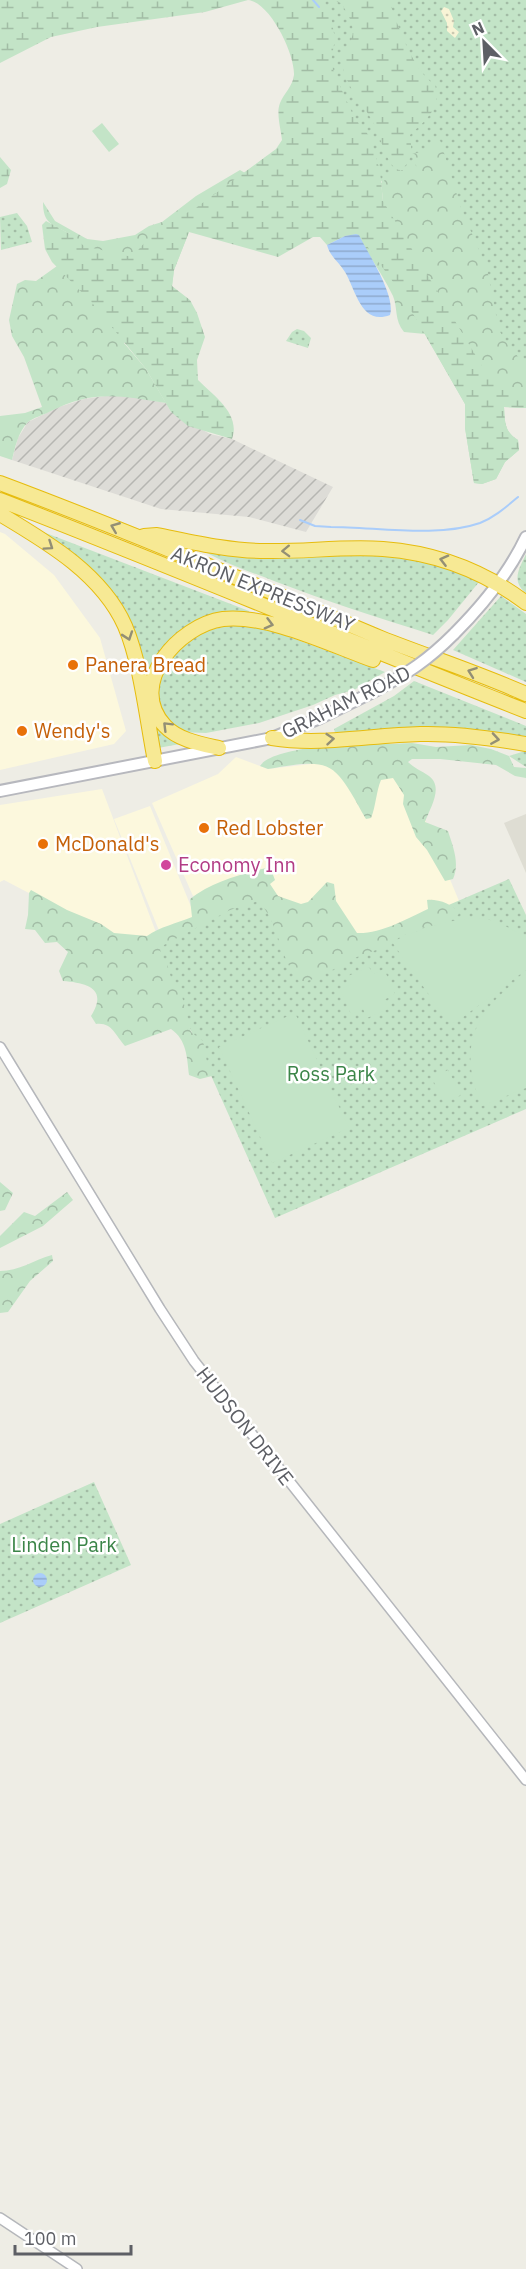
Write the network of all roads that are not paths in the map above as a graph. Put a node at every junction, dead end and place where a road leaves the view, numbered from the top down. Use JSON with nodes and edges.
{"nodes":[{"id":1,"x":0,"y":483,"type":"edge"},
{"id":2,"x":0,"y":500,"type":"edge"},
{"id":3,"x":0,"y":514,"type":"edge"},
{"id":4,"x":136,"y":536,"type":"junction"},
{"id":5,"x":526,"y":537,"type":"edge"},
{"id":6,"x":498,"y":583,"type":"junction"},
{"id":7,"x":526,"y":603,"type":"edge"},
{"id":8,"x":412,"y":666,"type":"junction"},
{"id":9,"x":526,"y":694,"type":"edge"},
{"id":10,"x":526,"y":711,"type":"edge"},
{"id":11,"x":272,"y":738,"type":"junction"},
{"id":12,"x":526,"y":744,"type":"edge"},
{"id":13,"x":219,"y":748,"type":"junction"},
{"id":14,"x":155,"y":761,"type":"junction"},
{"id":15,"x":0,"y":791,"type":"edge"},
{"id":16,"x":0,"y":1047,"type":"edge"},
{"id":17,"x":526,"y":1780,"type":"edge"},
{"id":18,"x":0,"y":2218,"type":"edge"},
{"id":19,"x":77,"y":2269,"type":"edge"}],
"edges":[{"from":4,"to":1,"type":"highway","name":"AKRON EXPRESSWAY","one_way":true},
{"from":2,"to":8,"type":"highway","name":"AKRON EXPRESSWAY"},
{"from":3,"to":14,"type":"highway","one_way":true},
{"from":6,"to":4,"type":"highway","one_way":true},
{"from":9,"to":4,"type":"highway","name":"AKRON EXPRESSWAY","one_way":true},
{"from":5,"to":6,"type":"main road","name":"GRAHAM ROAD"},
{"from":6,"to":7,"type":"highway"},
{"from":6,"to":11,"type":"main road","name":"GRAHAM ROAD","bridge":true},
{"from":8,"to":10,"type":"highway","name":"AKRON EXPRESSWAY"},
{"from":13,"to":8,"type":"highway","one_way":true},
{"from":11,"to":12,"type":"highway","one_way":true},
{"from":11,"to":13,"type":"main road","name":"GRAHAM ROAD"},
{"from":13,"to":14,"type":"main road","name":"GRAHAM ROAD"},
{"from":14,"to":15,"type":"main road","name":"GRAHAM ROAD"},
{"from":16,"to":17,"type":"street","name":"HUDSON DRIVE"},
{"from":18,"to":19,"type":"street"}]}
